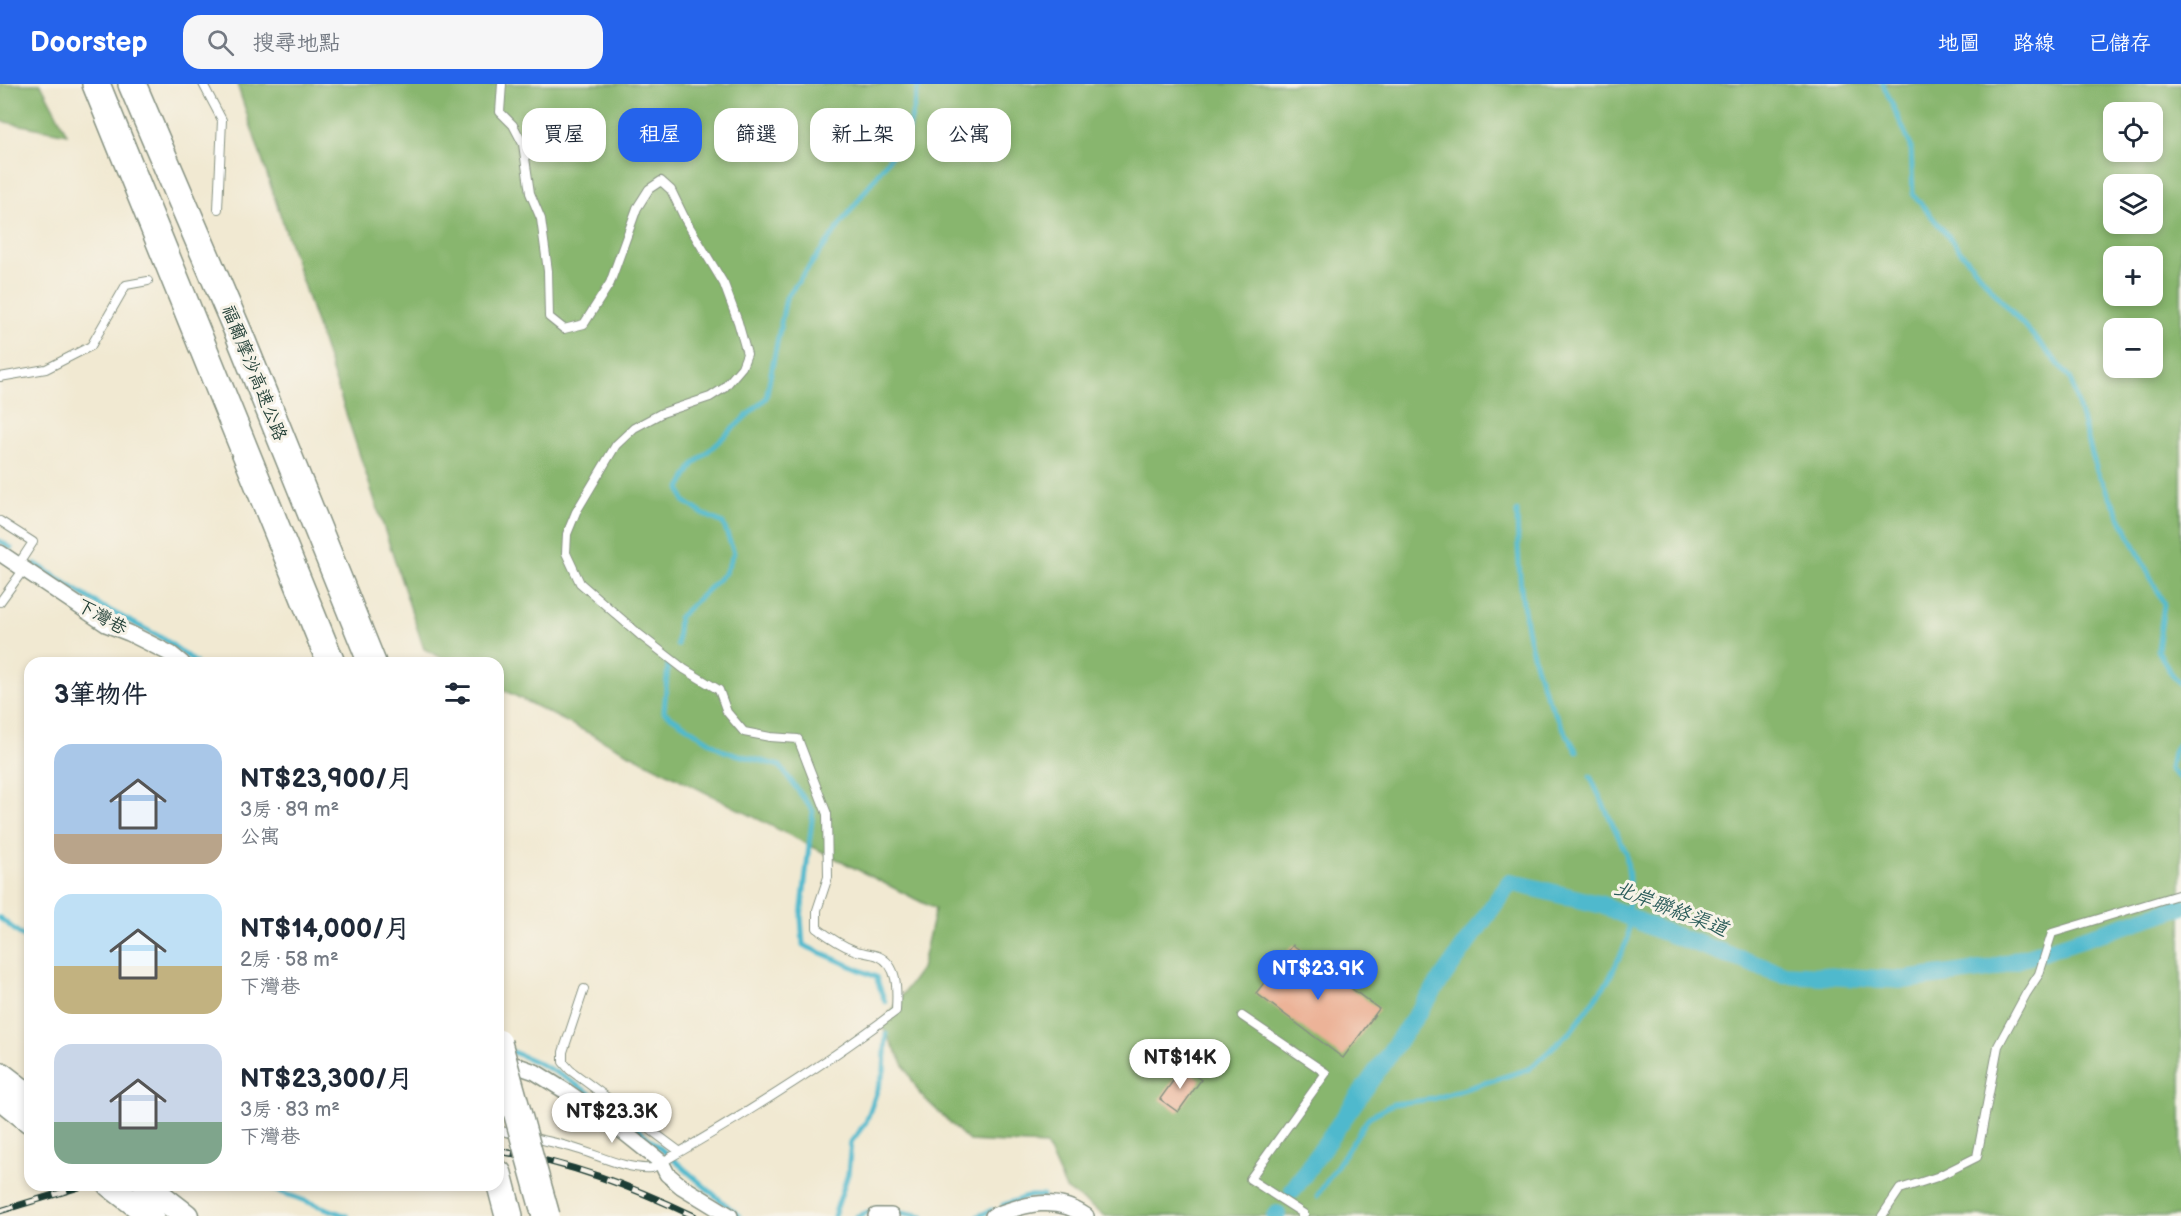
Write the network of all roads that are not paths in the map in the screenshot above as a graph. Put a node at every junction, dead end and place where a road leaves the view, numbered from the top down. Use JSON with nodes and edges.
{"nodes":[{"id":1,"x":96,"y":84,"type":"edge"},
{"id":2,"x":132,"y":84,"type":"edge"},
{"id":3,"x":203,"y":84,"type":"edge"},
{"id":4,"x":502,"y":84,"type":"edge"},
{"id":5,"x":218,"y":208,"type":"dead end"},
{"id":6,"x":148,"y":281,"type":"dead end"},
{"id":7,"x":0,"y":377,"type":"edge"},
{"id":8,"x":0,"y":521,"type":"edge"},
{"id":9,"x":0,"y":553,"type":"edge"},
{"id":10,"x":21,"y":567,"type":"junction"},
{"id":11,"x":0,"y":602,"type":"edge"},
{"id":12,"x":368,"y":654,"type":"edge"},
{"id":13,"x":175,"y":657,"type":"edge"},
{"id":14,"x":329,"y":657,"type":"edge"},
{"id":15,"x":2181,"y":894,"type":"edge"},
{"id":16,"x":584,"y":989,"type":"dead end"},
{"id":17,"x":1242,"y":1016,"type":"dead end"},
{"id":18,"x":504,"y":1061,"type":"edge"},
{"id":19,"x":504,"y":1065,"type":"edge"},
{"id":20,"x":11,"y":1088,"type":"edge"},
{"id":21,"x":24,"y":1111,"type":"edge"},
{"id":22,"x":504,"y":1131,"type":"edge"},
{"id":23,"x":679,"y":1151,"type":"junction"},
{"id":24,"x":662,"y":1162,"type":"junction"},
{"id":25,"x":118,"y":1191,"type":"edge"},
{"id":26,"x":154,"y":1191,"type":"edge"},
{"id":27,"x":502,"y":1191,"type":"edge"},
{"id":28,"x":151,"y":1216,"type":"edge"},
{"id":29,"x":186,"y":1216,"type":"edge"},
{"id":30,"x":509,"y":1216,"type":"edge"},
{"id":31,"x":546,"y":1216,"type":"edge"},
{"id":32,"x":730,"y":1216,"type":"edge"},
{"id":33,"x":876,"y":1216,"type":"edge"},
{"id":34,"x":891,"y":1216,"type":"edge"},
{"id":35,"x":993,"y":1216,"type":"edge"},
{"id":36,"x":1086,"y":1216,"type":"edge"},
{"id":37,"x":1302,"y":1216,"type":"edge"},
{"id":38,"x":1882,"y":1216,"type":"edge"}],
"edges":[{"from":1,"to":14,"type":"highway","name":"福爾摩沙高速公路"},
{"from":2,"to":12,"type":"highway","name":"福爾摩沙高速公路"},
{"from":3,"to":5,"type":"lane"},
{"from":4,"to":23,"type":"lane"},
{"from":6,"to":7,"type":"lane"},
{"from":8,"to":10,"type":"lane"},
{"from":9,"to":10,"type":"street","name":"下灣巷"},
{"from":10,"to":11,"type":"lane"},
{"from":10,"to":13,"type":"street","name":"下灣巷"},
{"from":15,"to":38,"type":"lane"},
{"from":16,"to":23,"type":"lane"},
{"from":17,"to":37,"type":"lane"},
{"from":18,"to":24,"type":"street"},
{"from":19,"to":31,"type":"highway","bridge":true},
{"from":20,"to":21,"type":"main road"},
{"from":22,"to":24,"type":"lane"},
{"from":23,"to":24,"type":"lane"},
{"from":24,"to":32,"type":"street"},
{"from":25,"to":28,"type":"main road"},
{"from":26,"to":29,"type":"main road"},
{"from":27,"to":30,"type":"highway"},
{"from":33,"to":34,"type":"street"},
{"from":35,"to":36,"type":"street"}]}
